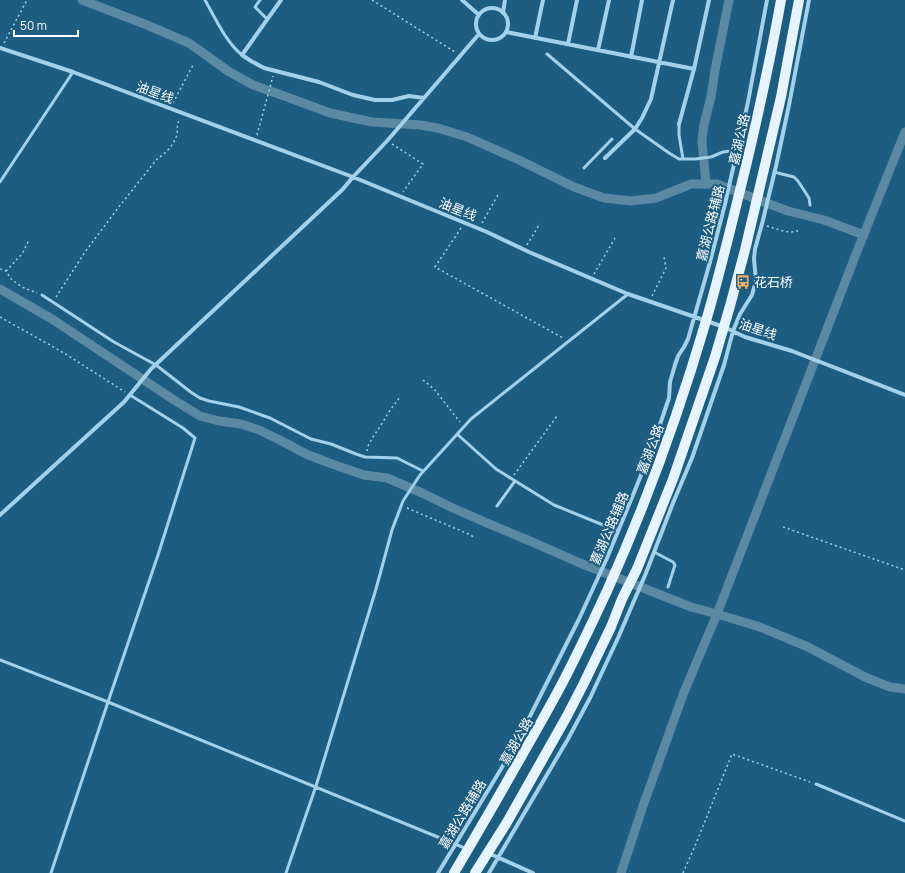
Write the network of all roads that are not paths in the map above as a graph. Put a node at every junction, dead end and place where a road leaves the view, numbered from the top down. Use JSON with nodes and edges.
{"nodes":[{"id":1,"x":205,"y":0,"type":"edge"},
{"id":2,"x":260,"y":0,"type":"edge"},
{"id":3,"x":281,"y":0,"type":"edge"},
{"id":4,"x":462,"y":0,"type":"edge"},
{"id":5,"x":470,"y":0,"type":"edge"},
{"id":6,"x":505,"y":0,"type":"edge"},
{"id":7,"x":543,"y":0,"type":"edge"},
{"id":8,"x":577,"y":0,"type":"edge"},
{"id":9,"x":609,"y":0,"type":"edge"},
{"id":10,"x":642,"y":0,"type":"edge"},
{"id":11,"x":673,"y":0,"type":"edge"},
{"id":12,"x":709,"y":0,"type":"edge"},
{"id":13,"x":767,"y":0,"type":"edge"},
{"id":14,"x":781,"y":0,"type":"edge"},
{"id":15,"x":799,"y":0,"type":"edge"},
{"id":16,"x":809,"y":0,"type":"edge"},
{"id":17,"x":468,"y":5,"type":"junction"},
{"id":18,"x":502,"y":13,"type":"junction"},
{"id":19,"x":479,"y":15,"type":"junction"},
{"id":20,"x":267,"y":19,"type":"junction"},
{"id":21,"x":506,"y":32,"type":"junction"},
{"id":22,"x":479,"y":34,"type":"junction"},
{"id":23,"x":535,"y":38,"type":"junction"},
{"id":24,"x":568,"y":44,"type":"junction"},
{"id":25,"x":1,"y":48,"type":"edge"},
{"id":26,"x":598,"y":50,"type":"junction"},
{"id":27,"x":242,"y":54,"type":"junction"},
{"id":28,"x":547,"y":54,"type":"dead end"},
{"id":29,"x":631,"y":57,"type":"junction"},
{"id":30,"x":659,"y":62,"type":"junction"},
{"id":31,"x":694,"y":70,"type":"junction"},
{"id":32,"x":73,"y":72,"type":"junction"},
{"id":33,"x":424,"y":98,"type":"junction"},
{"id":34,"x":679,"y":124,"type":"joint"},
{"id":35,"x":635,"y":129,"type":"junction"},
{"id":36,"x":612,"y":139,"type":"dead end"},
{"id":37,"x":603,"y":148,"type":"junction"},
{"id":38,"x":738,"y":150,"type":"junction"},
{"id":39,"x":609,"y":154,"type":"junction"},
{"id":40,"x":605,"y":158,"type":"dead end"},
{"id":41,"x":683,"y":160,"type":"junction"},
{"id":42,"x":584,"y":168,"type":"dead end"},
{"id":43,"x":774,"y":172,"type":"junction"},
{"id":44,"x":353,"y":177,"type":"junction"},
{"id":45,"x":0,"y":182,"type":"edge"},
{"id":46,"x":810,"y":205,"type":"dead end"},
{"id":47,"x":628,"y":294,"type":"junction"},
{"id":48,"x":42,"y":295,"type":"road end"},
{"id":49,"x":694,"y":317,"type":"junction"},
{"id":50,"x":706,"y":321,"type":"junction"},
{"id":51,"x":728,"y":329,"type":"junction"},
{"id":52,"x":156,"y":365,"type":"junction"},
{"id":53,"x":905,"y":394,"type":"edge"},
{"id":54,"x":130,"y":395,"type":"junction"},
{"id":55,"x":457,"y":434,"type":"junction"},
{"id":56,"x":423,"y":471,"type":"junction"},
{"id":57,"x":513,"y":480,"type":"junction"},
{"id":58,"x":497,"y":506,"type":"dead end"},
{"id":59,"x":0,"y":515,"type":"edge"},
{"id":60,"x":618,"y":531,"type":"junction"},
{"id":61,"x":653,"y":552,"type":"junction"},
{"id":62,"x":641,"y":571,"type":"junction"},
{"id":63,"x":668,"y":587,"type":"dead end"},
{"id":64,"x":0,"y":660,"type":"edge"},
{"id":65,"x":108,"y":702,"type":"junction"},
{"id":66,"x":816,"y":784,"type":"road end"},
{"id":67,"x":316,"y":786,"type":"junction"},
{"id":68,"x":905,"y":821,"type":"edge"},
{"id":69,"x":456,"y":844,"type":"junction"},
{"id":70,"x":468,"y":849,"type":"junction"},
{"id":71,"x":488,"y":853,"type":"junction"},
{"id":72,"x":498,"y":858,"type":"junction"},
{"id":73,"x":51,"y":873,"type":"edge"},
{"id":74,"x":286,"y":873,"type":"edge"},
{"id":75,"x":438,"y":873,"type":"edge"},
{"id":76,"x":454,"y":873,"type":"edge"},
{"id":77,"x":475,"y":873,"type":"edge"},
{"id":78,"x":489,"y":873,"type":"edge"},
{"id":79,"x":533,"y":873,"type":"edge"}],
"edges":[{"from":1,"to":27,"type":"lane"},
{"from":2,"to":20,"type":"lane"},
{"from":3,"to":20,"type":"street"},
{"from":4,"to":17,"type":"street"},
{"from":5,"to":17,"type":"street"},
{"from":6,"to":18,"type":"street"},
{"from":7,"to":23,"type":"street"},
{"from":8,"to":24,"type":"street"},
{"from":9,"to":26,"type":"street"},
{"from":10,"to":29,"type":"street"},
{"from":11,"to":30,"type":"street"},
{"from":12,"to":31,"type":"street"},
{"from":13,"to":38,"type":"street","name":"嘉湖公路辅路"},
{"from":14,"to":50,"type":"main road","name":"嘉湖公路"},
{"from":15,"to":51,"type":"main road"},
{"from":16,"to":43,"type":"street"},
{"from":17,"to":19,"type":"street"},
{"from":18,"to":19,"type":"street"},
{"from":18,"to":21,"type":"street"},
{"from":19,"to":22,"type":"street"},
{"from":20,"to":27,"type":"street"},
{"from":21,"to":22,"type":"street"},
{"from":21,"to":23,"type":"street"},
{"from":22,"to":33,"type":"street"},
{"from":23,"to":24,"type":"street"},
{"from":24,"to":26,"type":"street"},
{"from":25,"to":32,"type":"street","name":"油星线"},
{"from":26,"to":29,"type":"street"},
{"from":27,"to":33,"type":"street"},
{"from":28,"to":35,"type":"lane"},
{"from":29,"to":30,"type":"street"},
{"from":30,"to":31,"type":"street"},
{"from":30,"to":35,"type":"street"},
{"from":31,"to":34,"type":"street"},
{"from":32,"to":44,"type":"street","name":"油星线"},
{"from":32,"to":45,"type":"lane"},
{"from":33,"to":44,"type":"street"},
{"from":34,"to":41,"type":"lane"},
{"from":35,"to":39,"type":"street"},
{"from":35,"to":41,"type":"lane"},
{"from":36,"to":37,"type":"lane"},
{"from":37,"to":39,"type":"lane"},
{"from":37,"to":42,"type":"lane"},
{"from":38,"to":41,"type":"lane"},
{"from":38,"to":49,"type":"street","name":"嘉湖公路辅路"},
{"from":39,"to":40,"type":"street"},
{"from":43,"to":46,"type":"lane"},
{"from":43,"to":51,"type":"street"},
{"from":44,"to":47,"type":"street","name":"油星线"},
{"from":44,"to":52,"type":"street"},
{"from":47,"to":49,"type":"street","name":"油星线"},
{"from":47,"to":55,"type":"lane"},
{"from":48,"to":52,"type":"lane"},
{"from":49,"to":50,"type":"street","name":"油星线"},
{"from":49,"to":60,"type":"street","name":"嘉湖公路辅路"},
{"from":50,"to":51,"type":"street","name":"油星线"},
{"from":50,"to":70,"type":"main road","name":"嘉湖公路"},
{"from":51,"to":53,"type":"street","name":"油星线"},
{"from":51,"to":61,"type":"street"},
{"from":51,"to":62,"type":"main road"},
{"from":52,"to":54,"type":"street"},
{"from":52,"to":56,"type":"lane"},
{"from":54,"to":59,"type":"street"},
{"from":54,"to":65,"type":"lane"},
{"from":55,"to":56,"type":"lane"},
{"from":55,"to":57,"type":"lane"},
{"from":56,"to":67,"type":"lane"},
{"from":57,"to":58,"type":"lane"},
{"from":57,"to":60,"type":"lane"},
{"from":60,"to":69,"type":"street","name":"嘉湖公路辅路"},
{"from":61,"to":62,"type":"street"},
{"from":61,"to":63,"type":"lane"},
{"from":62,"to":71,"type":"main road"},
{"from":62,"to":72,"type":"street"},
{"from":64,"to":65,"type":"lane"},
{"from":65,"to":67,"type":"lane"},
{"from":65,"to":73,"type":"lane"},
{"from":66,"to":68,"type":"lane"},
{"from":67,"to":69,"type":"lane"},
{"from":67,"to":74,"type":"lane"},
{"from":69,"to":70,"type":"lane"},
{"from":69,"to":75,"type":"street","name":"嘉湖公路辅路"},
{"from":70,"to":76,"type":"main road","name":"嘉湖公路"},
{"from":71,"to":72,"type":"street"},
{"from":71,"to":77,"type":"main road"},
{"from":72,"to":78,"type":"street"},
{"from":72,"to":79,"type":"street"}]}
